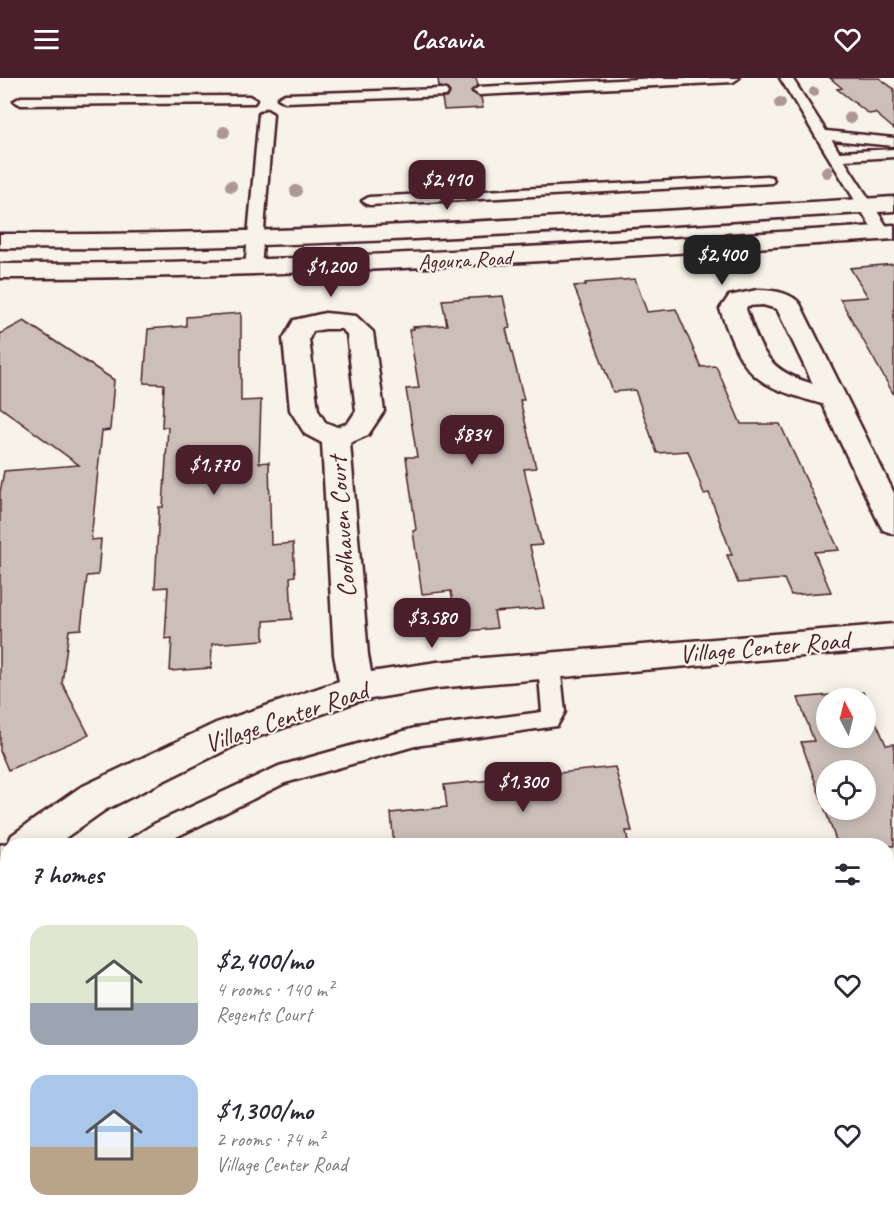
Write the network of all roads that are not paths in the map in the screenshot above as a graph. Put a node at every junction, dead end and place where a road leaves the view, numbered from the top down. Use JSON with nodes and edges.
{"nodes":[{"id":1,"x":733,"y":78,"type":"edge"},
{"id":2,"x":786,"y":78,"type":"edge"},
{"id":3,"x":479,"y":91,"type":"dead end"},
{"id":4,"x":441,"y":93,"type":"dead end"},
{"id":5,"x":267,"y":97,"type":"junction"},
{"id":6,"x":21,"y":101,"type":"dead end"},
{"id":7,"x":266,"y":114,"type":"junction"},
{"id":8,"x":821,"y":135,"type":"junction"},
{"id":9,"x":894,"y":142,"type":"edge"},
{"id":10,"x":894,"y":153,"type":"edge"},
{"id":11,"x":835,"y":156,"type":"junction"},
{"id":12,"x":767,"y":180,"type":"dead end"},
{"id":13,"x":369,"y":201,"type":"dead end"},
{"id":14,"x":894,"y":204,"type":"edge"},
{"id":15,"x":866,"y":206,"type":"junction"},
{"id":16,"x":888,"y":233,"type":"edge"},
{"id":17,"x":255,"y":239,"type":"junction"},
{"id":18,"x":0,"y":241,"type":"edge"},
{"id":19,"x":253,"y":269,"type":"junction"},
{"id":20,"x":0,"y":271,"type":"edge"},
{"id":21,"x":831,"y":398,"type":"dead end"},
{"id":22,"x":336,"y":438,"type":"dead end"},
{"id":23,"x":894,"y":523,"type":"edge"},
{"id":24,"x":894,"y":636,"type":"edge"},
{"id":25,"x":549,"y":665,"type":"junction"},
{"id":26,"x":357,"y":688,"type":"junction"},
{"id":27,"x":36,"y":838,"type":"edge"},
{"id":28,"x":151,"y":838,"type":"edge"}],
"edges":[{"from":1,"to":3,"type":"lane"},
{"from":2,"to":8,"type":"lane"},
{"from":4,"to":5,"type":"lane"},
{"from":5,"to":6,"type":"lane"},
{"from":5,"to":7,"type":"lane"},
{"from":5,"to":7,"type":"lane"},
{"from":7,"to":17,"type":"lane"},
{"from":8,"to":9,"type":"lane"},
{"from":8,"to":11,"type":"lane"},
{"from":10,"to":11,"type":"lane"},
{"from":11,"to":15,"type":"lane"},
{"from":12,"to":13,"type":"lane"},
{"from":14,"to":15,"type":"main road","name":"Agoura Road"},
{"from":15,"to":16,"type":"lane"},
{"from":15,"to":17,"type":"main road","name":"Agoura Road"},
{"from":16,"to":19,"type":"main road","name":"Agoura Road"},
{"from":17,"to":18,"type":"main road","name":"Agoura Road"},
{"from":17,"to":19,"type":"lane"},
{"from":19,"to":20,"type":"main road","name":"Agoura Road"},
{"from":21,"to":23,"type":"main road"},
{"from":22,"to":26,"type":"main road","name":"Coolhaven Court"},
{"from":24,"to":25,"type":"main road","name":"Village Center Road"},
{"from":25,"to":26,"type":"main road","name":"Village Center Road"},
{"from":25,"to":28,"type":"lane"},
{"from":26,"to":27,"type":"main road","name":"Village Center Road"}]}
